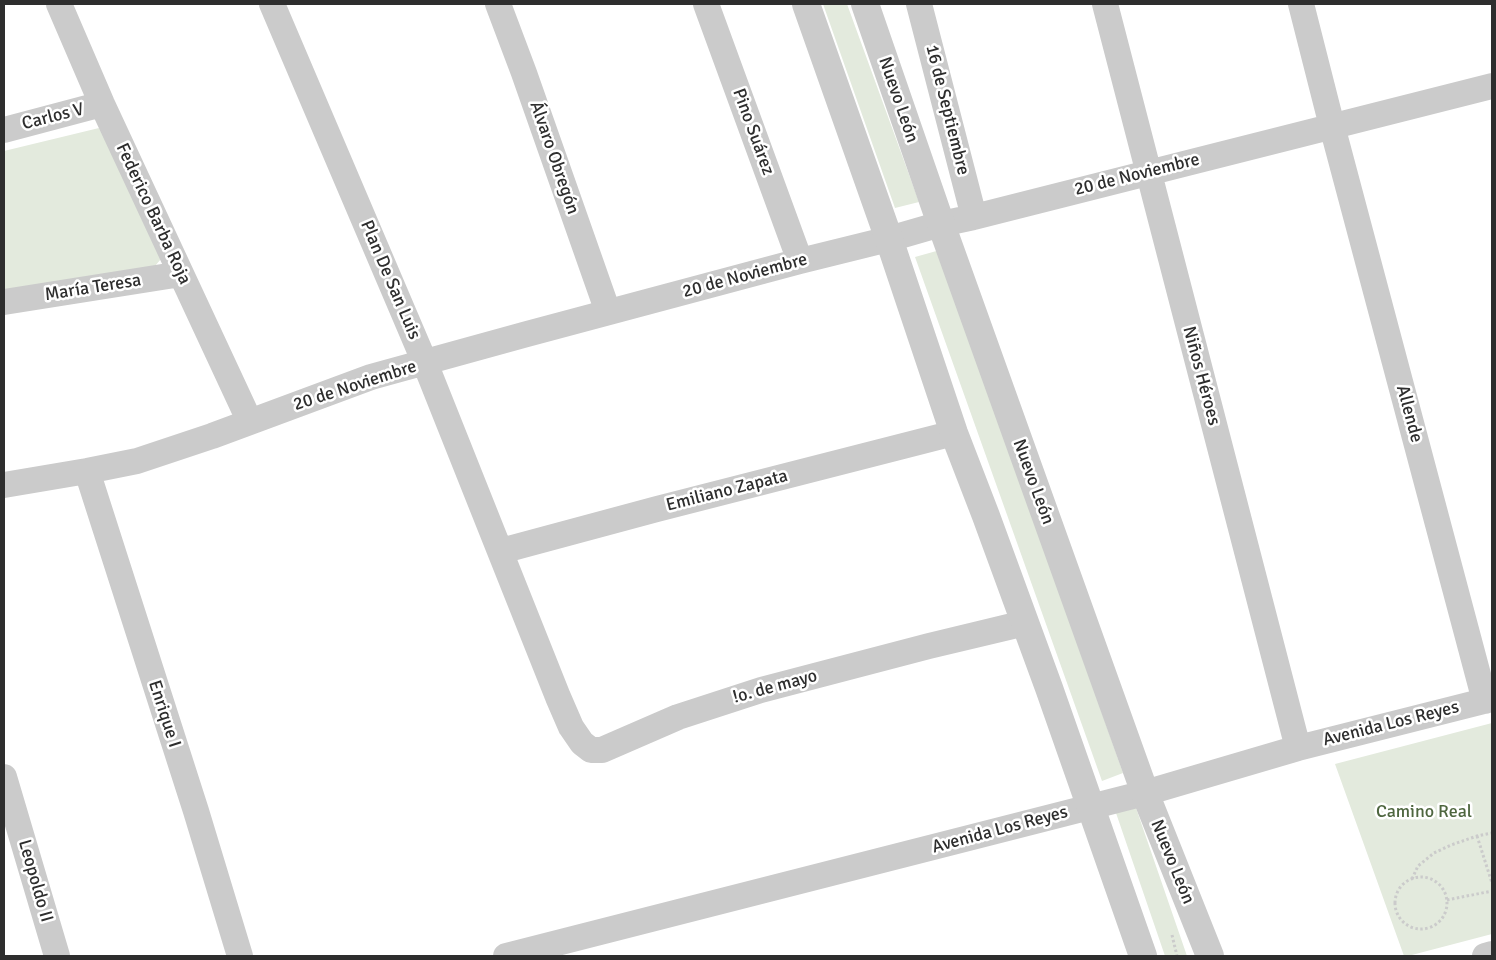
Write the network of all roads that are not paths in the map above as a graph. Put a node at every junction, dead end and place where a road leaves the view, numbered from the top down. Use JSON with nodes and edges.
{"nodes":[{"id":1,"x":59,"y":4,"type":"edge"},
{"id":2,"x":272,"y":4,"type":"edge"},
{"id":3,"x":498,"y":4,"type":"edge"},
{"id":4,"x":706,"y":4,"type":"edge"},
{"id":5,"x":806,"y":4,"type":"edge"},
{"id":6,"x":865,"y":4,"type":"edge"},
{"id":7,"x":919,"y":4,"type":"edge"},
{"id":8,"x":1105,"y":4,"type":"edge"},
{"id":9,"x":1301,"y":4,"type":"edge"},
{"id":10,"x":1492,"y":86,"type":"edge"},
{"id":11,"x":102,"y":104,"type":"junction"},
{"id":12,"x":1332,"y":126,"type":"junction"},
{"id":13,"x":4,"y":130,"type":"edge"},
{"id":14,"x":1148,"y":172,"type":"junction"},
{"id":15,"x":974,"y":217,"type":"junction"},
{"id":16,"x":941,"y":224,"type":"junction"},
{"id":17,"x":889,"y":239,"type":"junction"},
{"id":18,"x":800,"y":261,"type":"junction"},
{"id":19,"x":181,"y":274,"type":"junction"},
{"id":20,"x":4,"y":302,"type":"edge"},
{"id":21,"x":608,"y":312,"type":"junction"},
{"id":22,"x":425,"y":362,"type":"junction"},
{"id":23,"x":250,"y":422,"type":"junction"},
{"id":24,"x":954,"y":433,"type":"junction"},
{"id":25,"x":86,"y":471,"type":"junction"},
{"id":26,"x":4,"y":484,"type":"edge"},
{"id":27,"x":501,"y":552,"type":"junction"},
{"id":28,"x":1025,"y":623,"type":"junction"},
{"id":29,"x":558,"y":698,"type":"joint"},
{"id":30,"x":1488,"y":700,"type":"edge"},
{"id":31,"x":1298,"y":748,"type":"junction"},
{"id":32,"x":4,"y":777,"type":"edge"},
{"id":33,"x":1145,"y":793,"type":"junction"},
{"id":34,"x":1091,"y":806,"type":"junction"},
{"id":35,"x":1492,"y":954,"type":"edge"},
{"id":36,"x":57,"y":956,"type":"edge"},
{"id":37,"x":240,"y":956,"type":"edge"},
{"id":38,"x":506,"y":956,"type":"edge"},
{"id":39,"x":1142,"y":956,"type":"edge"},
{"id":40,"x":1210,"y":956,"type":"edge"},
{"id":41,"x":1485,"y":956,"type":"edge"}],
"edges":[{"from":1,"to":11,"type":"street","name":"Federico Barba Roja"},
{"from":2,"to":22,"type":"street","name":"Plan De San Luis"},
{"from":3,"to":21,"type":"street","name":"Álvaro Obregón"},
{"from":4,"to":18,"type":"street","name":"Pino Suárez"},
{"from":5,"to":17,"type":"street"},
{"from":6,"to":16,"type":"street","name":"Nuevo León"},
{"from":7,"to":15,"type":"street","name":"16 de Septiembre"},
{"from":8,"to":14,"type":"street","name":"Niños Héroes"},
{"from":9,"to":12,"type":"street","name":"Allende"},
{"from":10,"to":12,"type":"street","name":"20 de Noviembre"},
{"from":11,"to":13,"type":"street","name":"Carlos V"},
{"from":11,"to":19,"type":"street","name":"Federico Barba Roja"},
{"from":12,"to":14,"type":"street","name":"20 de Noviembre"},
{"from":12,"to":30,"type":"street","name":"Allende"},
{"from":14,"to":15,"type":"street","name":"20 de Noviembre"},
{"from":14,"to":31,"type":"street","name":"Niños Héroes"},
{"from":15,"to":16,"type":"street","name":"20 de Noviembre"},
{"from":16,"to":17,"type":"street","name":"20 de Noviembre"},
{"from":16,"to":33,"type":"street","name":"Nuevo León"},
{"from":17,"to":18,"type":"street","name":"20 de Noviembre"},
{"from":17,"to":24,"type":"street"},
{"from":18,"to":21,"type":"street","name":"20 de Noviembre"},
{"from":19,"to":20,"type":"street","name":"María Teresa"},
{"from":19,"to":23,"type":"street","name":"Federico Barba Roja"},
{"from":21,"to":22,"type":"street","name":"20 de Noviembre"},
{"from":22,"to":23,"type":"street","name":"20 de Noviembre"},
{"from":22,"to":27,"type":"street","name":"Plan De San Luis"},
{"from":23,"to":25,"type":"street","name":"20 de Noviembre"},
{"from":24,"to":27,"type":"street","name":"Emiliano Zapata"},
{"from":24,"to":28,"type":"street"},
{"from":25,"to":26,"type":"street","name":"20 de Noviembre"},
{"from":25,"to":37,"type":"street","name":"Enrique I"},
{"from":27,"to":29,"type":"street","name":"Plan De San Luis"},
{"from":28,"to":29,"type":"street","name":"!o. de mayo"},
{"from":28,"to":34,"type":"street"},
{"from":30,"to":31,"type":"street","name":"Avenida Los Reyes"},
{"from":31,"to":33,"type":"street","name":"Avenida Los Reyes"},
{"from":32,"to":36,"type":"street","name":"Leopoldo II"},
{"from":33,"to":34,"type":"street","name":"Avenida Los Reyes"},
{"from":33,"to":40,"type":"street","name":"Nuevo León"},
{"from":34,"to":38,"type":"street","name":"Avenida Los Reyes"},
{"from":34,"to":39,"type":"street"},
{"from":35,"to":41,"type":"street"}]}
